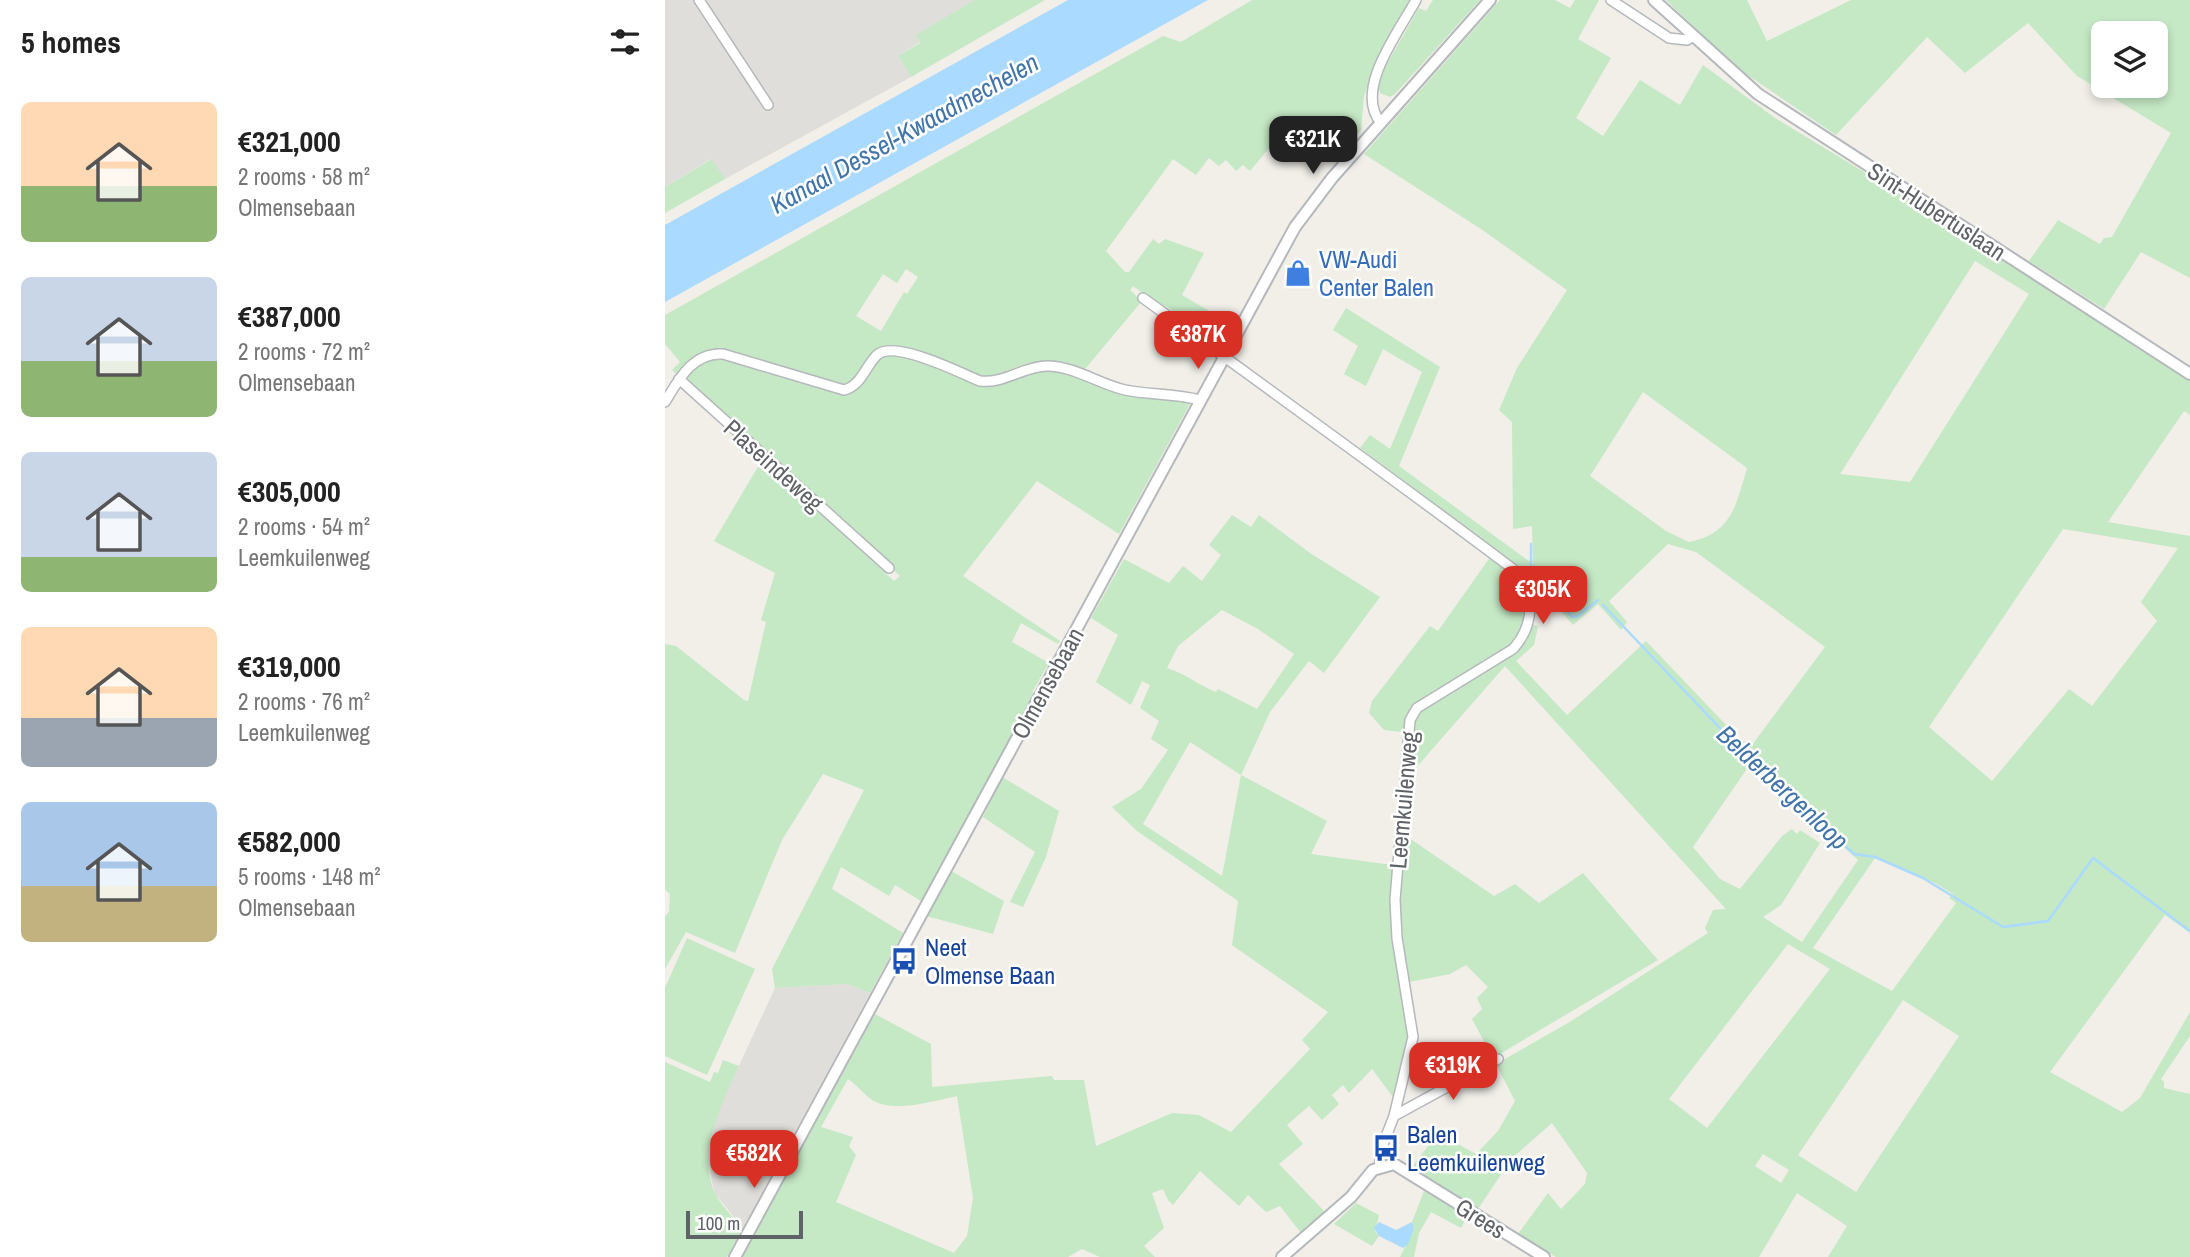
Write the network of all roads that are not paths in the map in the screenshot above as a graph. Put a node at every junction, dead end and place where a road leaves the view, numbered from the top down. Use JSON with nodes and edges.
{"nodes":[{"id":1,"x":699,"y":0,"type":"edge"},
{"id":2,"x":1416,"y":0,"type":"edge"},
{"id":3,"x":1490,"y":0,"type":"edge"},
{"id":4,"x":1611,"y":0,"type":"edge"},
{"id":5,"x":1654,"y":0,"type":"edge"},
{"id":6,"x":1692,"y":37,"type":"junction"},
{"id":7,"x":768,"y":105,"type":"dead end"},
{"id":8,"x":1381,"y":124,"type":"junction"},
{"id":9,"x":1143,"y":298,"type":"dead end"},
{"id":10,"x":1224,"y":356,"type":"junction"},
{"id":11,"x":2190,"y":374,"type":"edge"},
{"id":12,"x":679,"y":379,"type":"junction"},
{"id":13,"x":1200,"y":400,"type":"junction"},
{"id":14,"x":665,"y":402,"type":"edge"},
{"id":15,"x":889,"y":568,"type":"dead end"},
{"id":16,"x":1498,"y":1059,"type":"dead end"},
{"id":17,"x":1394,"y":1116,"type":"junction"},
{"id":18,"x":1380,"y":1167,"type":"junction"},
{"id":19,"x":735,"y":1257,"type":"edge"},
{"id":20,"x":1282,"y":1257,"type":"edge"},
{"id":21,"x":1544,"y":1257,"type":"edge"}],
"edges":[{"from":1,"to":7,"type":"street"},
{"from":2,"to":8,"type":"street"},
{"from":3,"to":8,"type":"street","name":"Olmensebaan"},
{"from":4,"to":6,"type":"street"},
{"from":5,"to":6,"type":"street","name":"Sint-Hubertuslaan"},
{"from":6,"to":11,"type":"street","name":"Sint-Hubertuslaan"},
{"from":8,"to":10,"type":"street","name":"Olmensebaan"},
{"from":9,"to":10,"type":"street","name":"Leemkuilenweg"},
{"from":10,"to":13,"type":"street","name":"Olmensebaan"},
{"from":10,"to":17,"type":"street","name":"Leemkuilenweg"},
{"from":12,"to":13,"type":"street"},
{"from":12,"to":14,"type":"street"},
{"from":12,"to":15,"type":"street","name":"Plaseindeweg"},
{"from":13,"to":19,"type":"street","name":"Olmensebaan"},
{"from":16,"to":17,"type":"street"},
{"from":17,"to":18,"type":"street","name":"Leemkuilenweg"},
{"from":18,"to":20,"type":"street"},
{"from":18,"to":21,"type":"street","name":"Grees"}]}
